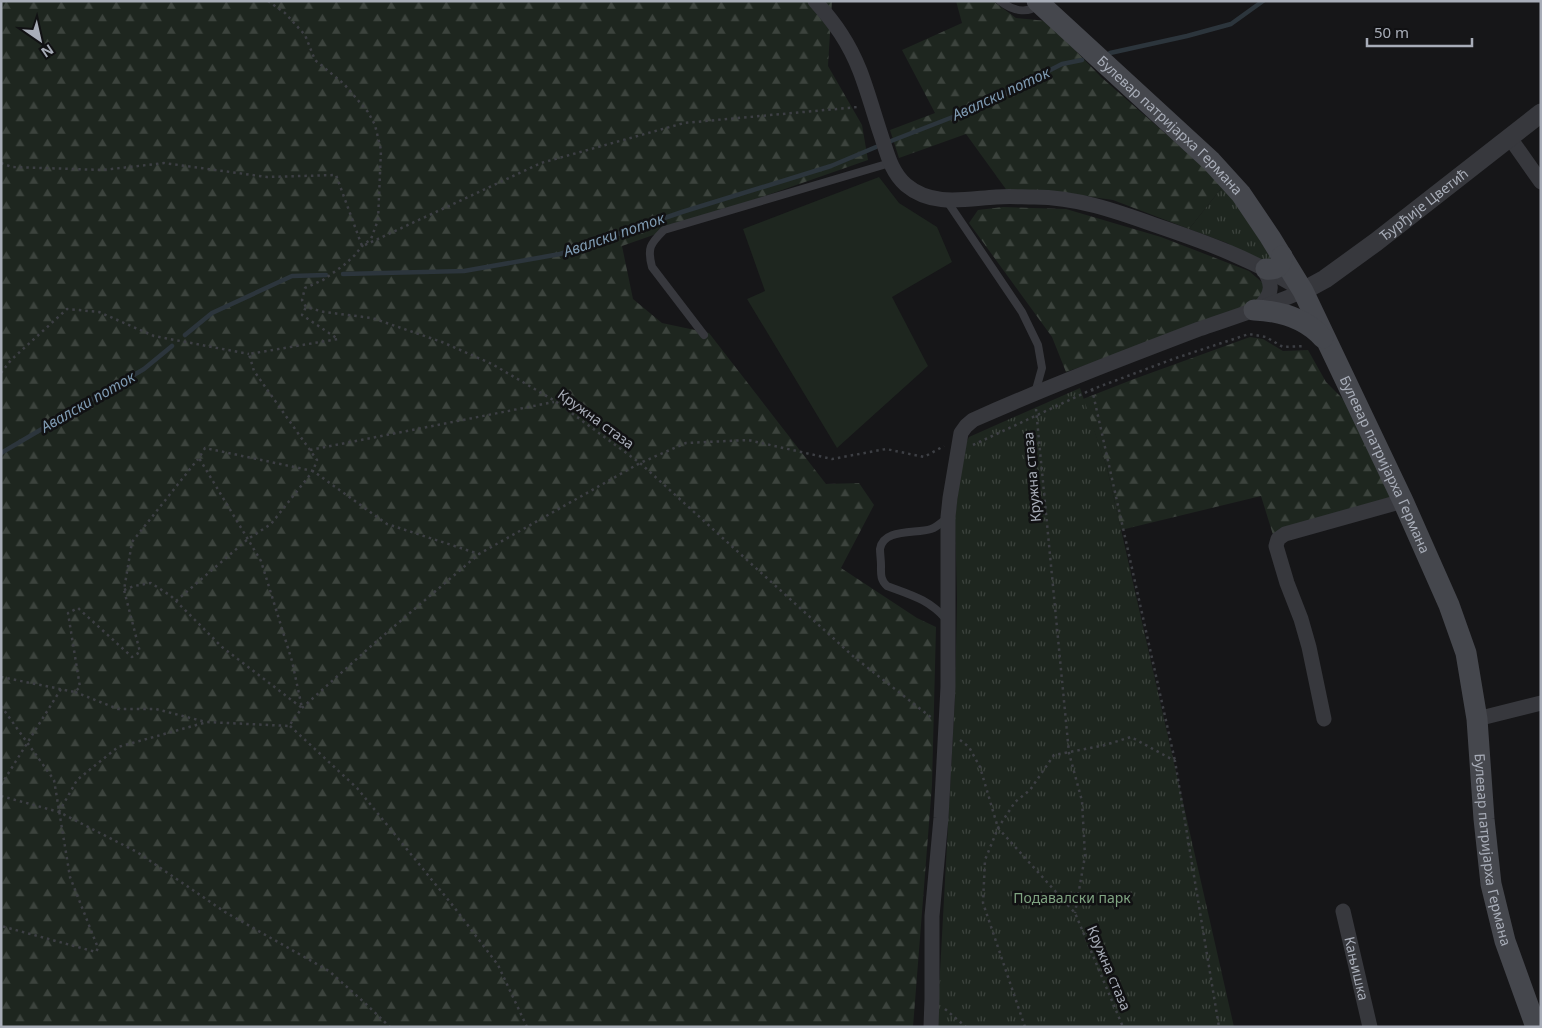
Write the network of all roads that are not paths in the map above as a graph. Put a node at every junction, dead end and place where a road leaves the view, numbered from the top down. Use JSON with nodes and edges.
{"nodes":[{"id":1,"x":815,"y":1,"type":"edge"},
{"id":2,"x":1000,"y":1,"type":"edge"},
{"id":3,"x":1038,"y":3,"type":"edge"},
{"id":4,"x":1541,"y":113,"type":"edge"},
{"id":5,"x":1510,"y":138,"type":"junction"},
{"id":6,"x":890,"y":163,"type":"junction"},
{"id":7,"x":1541,"y":182,"type":"edge"},
{"id":8,"x":947,"y":200,"type":"junction"},
{"id":9,"x":1270,"y":264,"type":"junction"},
{"id":10,"x":1303,"y":291,"type":"junction"},
{"id":11,"x":1257,"y":309,"type":"junction"},
{"id":12,"x":704,"y":335,"type":"dead end"},
{"id":13,"x":1329,"y":346,"type":"junction"},
{"id":14,"x":1034,"y":393,"type":"junction"},
{"id":15,"x":1404,"y":501,"type":"junction"},
{"id":16,"x":948,"y":516,"type":"junction"},
{"id":17,"x":948,"y":621,"type":"junction"},
{"id":18,"x":1541,"y":703,"type":"edge"},
{"id":19,"x":1324,"y":719,"type":"dead end"},
{"id":20,"x":1477,"y":719,"type":"junction"},
{"id":21,"x":1343,"y":911,"type":"dead end"},
{"id":22,"x":931,"y":1027,"type":"edge"},
{"id":23,"x":1370,"y":1027,"type":"edge"},
{"id":24,"x":1536,"y":1027,"type":"edge"}],
"edges":[{"from":1,"to":6,"type":"street"},
{"from":2,"to":3,"type":"lane"},
{"from":3,"to":9,"type":"main road","name":"Булевар патријарха Германа"},
{"from":4,"to":5,"type":"street","name":"Ђурђије Цветић"},
{"from":5,"to":7,"type":"street"},
{"from":5,"to":10,"type":"street","name":"Ђурђије Цветић"},
{"from":6,"to":8,"type":"street"},
{"from":6,"to":12,"type":"lane"},
{"from":8,"to":9,"type":"street"},
{"from":8,"to":14,"type":"lane"},
{"from":9,"to":10,"type":"main road","name":"Булевар патријарха Германа"},
{"from":9,"to":11,"type":"street"},
{"from":10,"to":11,"type":"street"},
{"from":10,"to":13,"type":"main road","name":"Булевар патријарха Германа"},
{"from":11,"to":13,"type":"main road"},
{"from":11,"to":14,"type":"street"},
{"from":13,"to":15,"type":"main road","name":"Булевар патријарха Германа"},
{"from":14,"to":16,"type":"street"},
{"from":15,"to":19,"type":"street"},
{"from":15,"to":20,"type":"main road","name":"Булевар патријарха Германа"},
{"from":16,"to":17,"type":"street"},
{"from":16,"to":17,"type":"lane"},
{"from":17,"to":22,"type":"street"},
{"from":18,"to":20,"type":"street"},
{"from":20,"to":24,"type":"main road","name":"Булевар патријарха Германа"},
{"from":21,"to":23,"type":"street","name":"Кањишка"}]}
